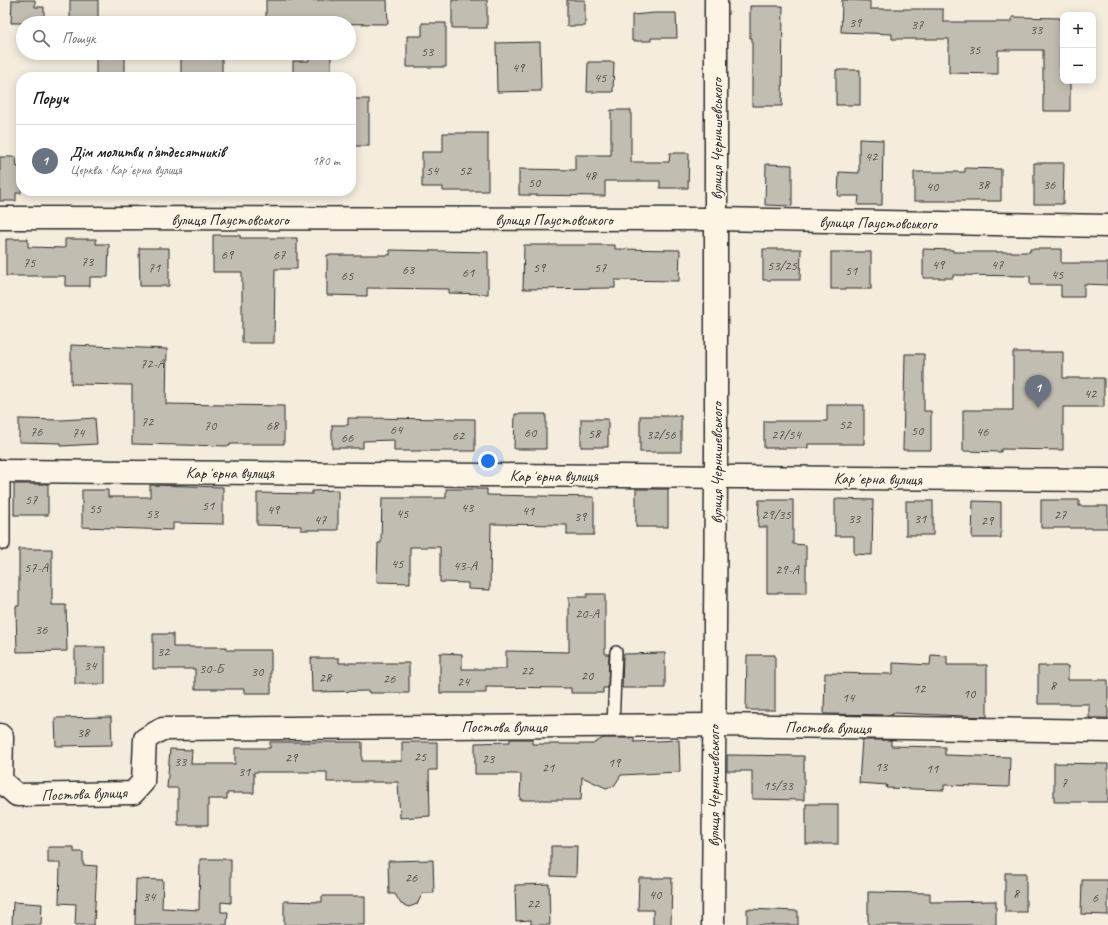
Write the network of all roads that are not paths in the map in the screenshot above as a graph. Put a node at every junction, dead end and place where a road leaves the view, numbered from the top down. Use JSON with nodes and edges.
{"nodes":[{"id":1,"x":716,"y":0,"type":"edge"},
{"id":2,"x":0,"y":218,"type":"edge"},
{"id":3,"x":716,"y":219,"type":"junction"},
{"id":4,"x":1108,"y":226,"type":"edge"},
{"id":5,"x":2,"y":471,"type":"edge"},
{"id":6,"x":716,"y":476,"type":"junction"},
{"id":7,"x":1108,"y":480,"type":"edge"},
{"id":8,"x":4,"y":544,"type":"dead end"},
{"id":9,"x":616,"y":652,"type":"dead end"},
{"id":10,"x":713,"y":725,"type":"junction"},
{"id":11,"x":613,"y":726,"type":"junction"},
{"id":12,"x":1108,"y":730,"type":"edge"},
{"id":13,"x":0,"y":735,"type":"edge"},
{"id":14,"x":713,"y":925,"type":"edge"}],
"edges":[{"from":1,"to":3,"type":"street","name":"вулиця Чернишевського"},
{"from":2,"to":3,"type":"street","name":"вулиця Паустовського"},
{"from":3,"to":4,"type":"street","name":"вулиця Паустовського"},
{"from":3,"to":6,"type":"street","name":"вулиця Чернишевського"},
{"from":5,"to":6,"type":"street","name":"Карʼєрна вулиця"},
{"from":5,"to":8,"type":"lane"},
{"from":6,"to":7,"type":"street","name":"Карʼєрна вулиця"},
{"from":6,"to":10,"type":"street","name":"вулиця Чернишевського"},
{"from":9,"to":11,"type":"lane"},
{"from":10,"to":11,"type":"street","name":"Постова вулиця"},
{"from":10,"to":12,"type":"street","name":"Постова вулиця"},
{"from":10,"to":14,"type":"street","name":"вулиця Чернишевського"},
{"from":11,"to":13,"type":"street","name":"Постова вулиця"}]}
